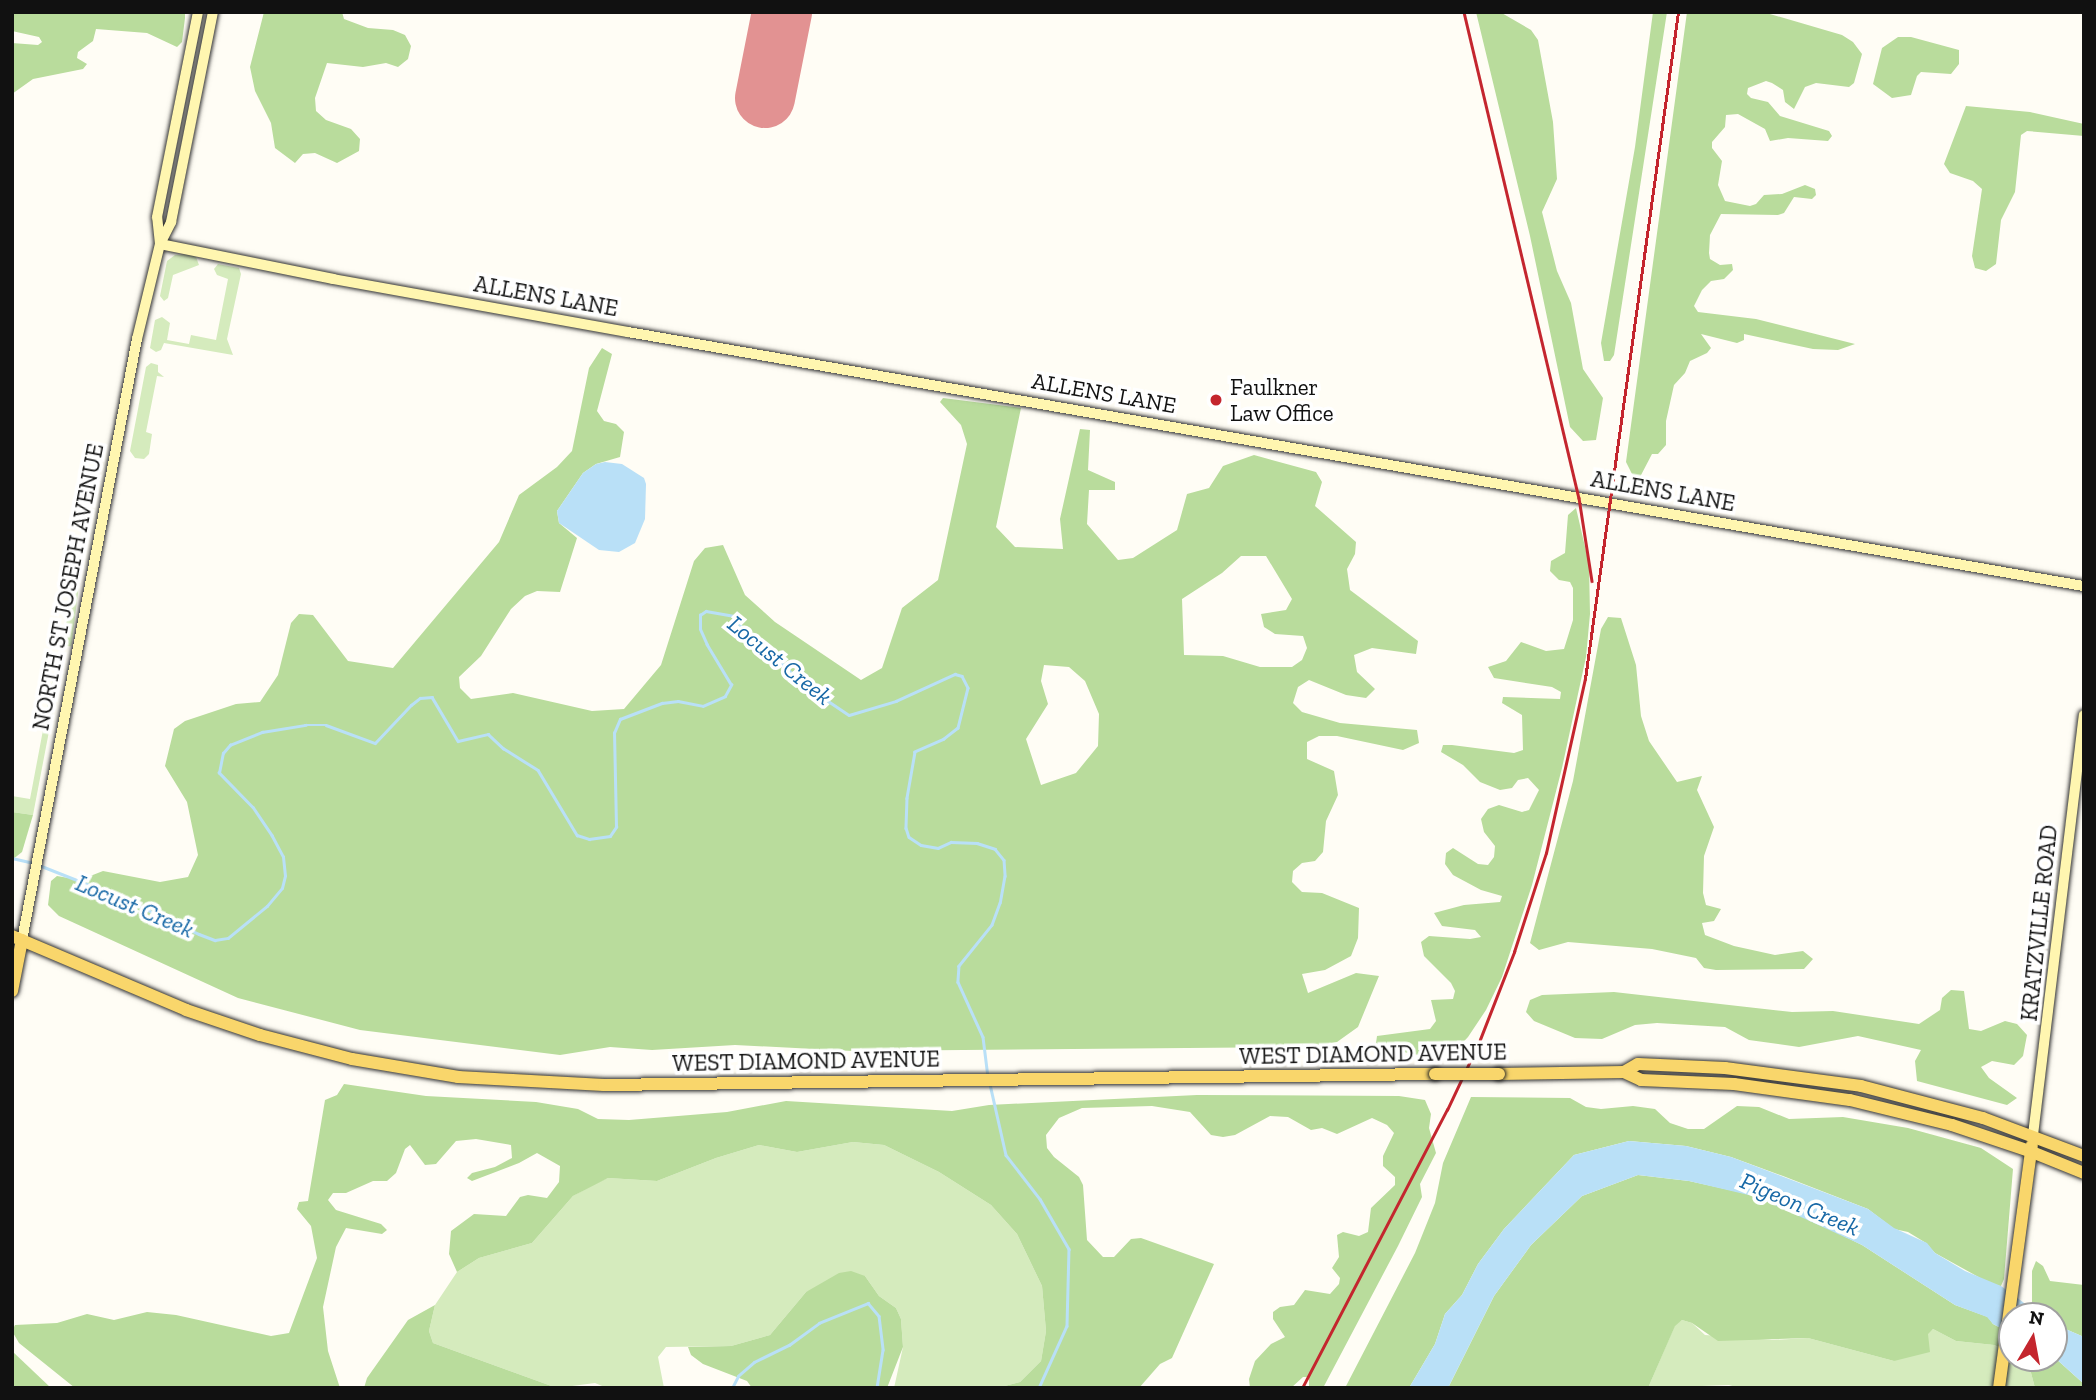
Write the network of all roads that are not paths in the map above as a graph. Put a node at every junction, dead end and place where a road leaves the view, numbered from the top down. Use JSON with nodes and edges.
{"nodes":[{"id":1,"x":198,"y":12,"type":"edge"},
{"id":2,"x":213,"y":12,"type":"edge"},
{"id":3,"x":160,"y":243,"type":"junction"},
{"id":4,"x":2084,"y":586,"type":"edge"},
{"id":5,"x":2084,"y":715,"type":"edge"},
{"id":6,"x":17,"y":938,"type":"edge"},
{"id":7,"x":12,"y":992,"type":"edge"},
{"id":8,"x":1624,"y":1073,"type":"junction"},
{"id":9,"x":2034,"y":1135,"type":"junction"},
{"id":10,"x":2032,"y":1152,"type":"junction"},
{"id":11,"x":2084,"y":1156,"type":"edge"},
{"id":12,"x":2084,"y":1173,"type":"edge"},
{"id":13,"x":1999,"y":1388,"type":"edge"}],
"edges":[{"from":1,"to":3,"type":"street","name":"NORTH ST JOSEPH AVENUE"},
{"from":2,"to":3,"type":"street","name":"NORTH ST JOSEPH AVENUE"},
{"from":3,"to":4,"type":"street","name":"ALLENS LANE"},
{"from":3,"to":6,"type":"street","name":"NORTH ST JOSEPH AVENUE"},
{"from":5,"to":9,"type":"street","name":"KRATZVILLE ROAD"},
{"from":6,"to":7,"type":"main road"},
{"from":6,"to":8,"type":"main road","name":"WEST DIAMOND AVENUE","bridge":true},
{"from":8,"to":9,"type":"main road","name":"WEST DIAMOND AVENUE"},
{"from":8,"to":10,"type":"main road","name":"WEST DIAMOND AVENUE"},
{"from":9,"to":10,"type":"main road"},
{"from":9,"to":11,"type":"main road","name":"WEST DIAMOND AVENUE"},
{"from":10,"to":12,"type":"main road","name":"WEST DIAMOND AVENUE"},
{"from":10,"to":13,"type":"main road"}]}
